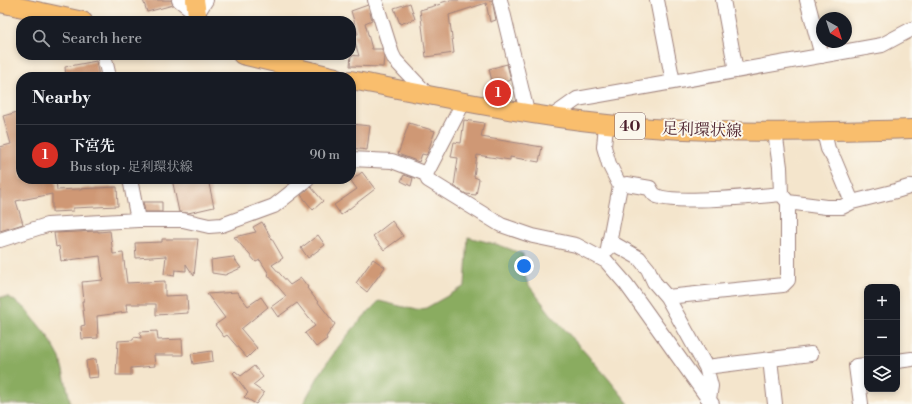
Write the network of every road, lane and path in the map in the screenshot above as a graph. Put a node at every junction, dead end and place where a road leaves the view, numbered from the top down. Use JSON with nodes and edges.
{"nodes":[{"id":1,"x":179,"y":0,"type":"edge"},
{"id":2,"x":376,"y":0,"type":"edge"},
{"id":3,"x":500,"y":0,"type":"edge"},
{"id":4,"x":657,"y":0,"type":"edge"},
{"id":5,"x":723,"y":0,"type":"edge"},
{"id":6,"x":807,"y":0,"type":"edge"},
{"id":7,"x":0,"y":3,"type":"edge"},
{"id":8,"x":199,"y":9,"type":"edge"},
{"id":9,"x":60,"y":16,"type":"edge"},
{"id":10,"x":912,"y":29,"type":"edge"},
{"id":11,"x":822,"y":56,"type":"junction"},
{"id":12,"x":105,"y":60,"type":"edge"},
{"id":13,"x":263,"y":60,"type":"edge"},
{"id":14,"x":736,"y":71,"type":"junction"},
{"id":15,"x":108,"y":72,"type":"edge"},
{"id":16,"x":315,"y":72,"type":"edge"},
{"id":17,"x":356,"y":81,"type":"edge"},
{"id":18,"x":672,"y":82,"type":"junction"},
{"id":19,"x":428,"y":94,"type":"junction"},
{"id":20,"x":464,"y":101,"type":"junction"},
{"id":21,"x":527,"y":112,"type":"junction"},
{"id":22,"x":553,"y":116,"type":"junction"},
{"id":23,"x":606,"y":124,"type":"junction"},
{"id":24,"x":912,"y":129,"type":"edge"},
{"id":25,"x":775,"y":132,"type":"junction"},
{"id":26,"x":824,"y":132,"type":"junction"},
{"id":27,"x":356,"y":159,"type":"edge"},
{"id":28,"x":426,"y":174,"type":"junction"},
{"id":29,"x":131,"y":184,"type":"edge"},
{"id":30,"x":302,"y":184,"type":"edge"},
{"id":31,"x":620,"y":186,"type":"junction"},
{"id":32,"x":912,"y":186,"type":"edge"},
{"id":33,"x":785,"y":198,"type":"junction"},
{"id":34,"x":852,"y":202,"type":"junction"},
{"id":35,"x":138,"y":220,"type":"junction"},
{"id":36,"x":0,"y":240,"type":"edge"},
{"id":37,"x":609,"y":241,"type":"junction"},
{"id":38,"x":606,"y":261,"type":"junction"},
{"id":39,"x":667,"y":297,"type":"junction"},
{"id":40,"x":811,"y":354,"type":"dead end"},
{"id":41,"x":770,"y":359,"type":"junction"},
{"id":42,"x":912,"y":359,"type":"edge"},
{"id":43,"x":900,"y":361,"type":"edge"},
{"id":44,"x":864,"y":365,"type":"edge"},
{"id":45,"x":706,"y":367,"type":"junction"},
{"id":46,"x":711,"y":402,"type":"edge"},
{"id":47,"x":775,"y":404,"type":"edge"},
{"id":48,"x":861,"y":404,"type":"edge"}],
"edges":[{"from":1,"to":8,"type":"street"},
{"from":2,"to":19,"type":"street"},
{"from":3,"to":21,"type":"street"},
{"from":4,"to":18,"type":"street"},
{"from":5,"to":14,"type":"street"},
{"from":6,"to":11,"type":"street"},
{"from":7,"to":9,"type":"main road"},
{"from":10,"to":11,"type":"street"},
{"from":11,"to":14,"type":"street"},
{"from":12,"to":15,"type":"street"},
{"from":13,"to":16,"type":"main road"},
{"from":14,"to":18,"type":"street"},
{"from":17,"to":19,"type":"main road","name":"足利環状線","number":"40"},
{"from":18,"to":22,"type":"street"},
{"from":19,"to":20,"type":"main road","name":"足利環状線","number":"40"},
{"from":20,"to":21,"type":"main road","name":"足利環状線","number":"40"},
{"from":20,"to":28,"type":"street"},
{"from":21,"to":22,"type":"main road","name":"足利環状線","number":"40"},
{"from":22,"to":23,"type":"main road","name":"足利環状線","number":"40"},
{"from":23,"to":25,"type":"main road","name":"足利環状線","number":"40"},
{"from":23,"to":31,"type":"street"},
{"from":24,"to":26,"type":"main road","name":"足利環状線","number":"40"},
{"from":25,"to":26,"type":"main road","name":"足利環状線","number":"40"},
{"from":25,"to":33,"type":"street"},
{"from":26,"to":34,"type":"street"},
{"from":27,"to":28,"type":"street"},
{"from":28,"to":38,"type":"street"},
{"from":29,"to":35,"type":"street"},
{"from":30,"to":35,"type":"street"},
{"from":31,"to":33,"type":"street"},
{"from":31,"to":37,"type":"street"},
{"from":32,"to":34,"type":"street"},
{"from":33,"to":34,"type":"street"},
{"from":33,"to":39,"type":"street"},
{"from":35,"to":36,"type":"street"},
{"from":37,"to":38,"type":"street"},
{"from":37,"to":39,"type":"street"},
{"from":38,"to":46,"type":"street"},
{"from":39,"to":45,"type":"street"},
{"from":40,"to":41,"type":"street"},
{"from":41,"to":45,"type":"street"},
{"from":41,"to":47,"type":"street"},
{"from":42,"to":43,"type":"street"},
{"from":44,"to":48,"type":"street"},
{"from":45,"to":46,"type":"street"}]}
